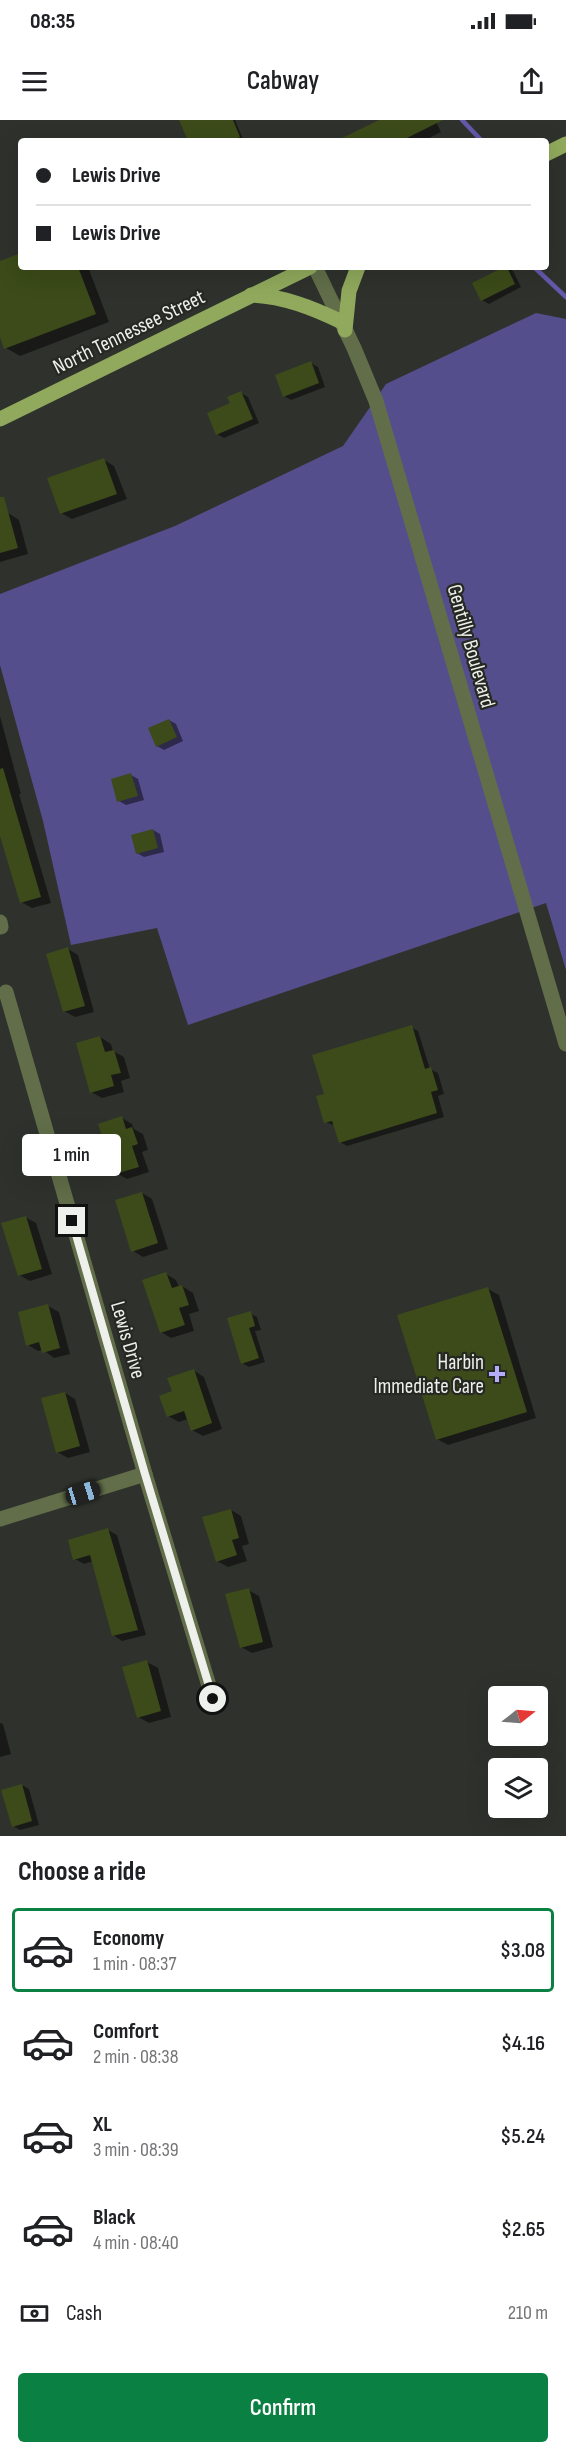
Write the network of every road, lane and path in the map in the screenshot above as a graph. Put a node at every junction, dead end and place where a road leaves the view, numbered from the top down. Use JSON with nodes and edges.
{"nodes":[{"id":1,"x":566,"y":144,"type":"edge"},
{"id":2,"x":549,"y":152,"type":"edge"},
{"id":3,"x":304,"y":270,"type":"edge"},
{"id":4,"x":316,"y":270,"type":"edge"},
{"id":5,"x":357,"y":270,"type":"edge"},
{"id":6,"x":251,"y":295,"type":"junction"},
{"id":7,"x":343,"y":326,"type":"junction"},
{"id":8,"x":0,"y":419,"type":"edge"},
{"id":9,"x":6,"y":992,"type":"dead end"},
{"id":10,"x":566,"y":1044,"type":"edge"},
{"id":11,"x":145,"y":1474,"type":"junction"},
{"id":12,"x":0,"y":1519,"type":"edge"},
{"id":13,"x":213,"y":1699,"type":"dead end"}],
"edges":[{"from":1,"to":2,"type":"main road"},
{"from":3,"to":6,"type":"main road","name":"North Tennessee Street"},
{"from":4,"to":7,"type":"street","name":"Gentilly Boulevard"},
{"from":5,"to":7,"type":"main road"},
{"from":6,"to":7,"type":"main road"},
{"from":6,"to":8,"type":"main road","name":"North Tennessee Street"},
{"from":7,"to":10,"type":"street","name":"Gentilly Boulevard"},
{"from":9,"to":11,"type":"street","name":"Lewis Drive"},
{"from":11,"to":12,"type":"street"},
{"from":11,"to":13,"type":"street","name":"Lewis Drive"}]}
